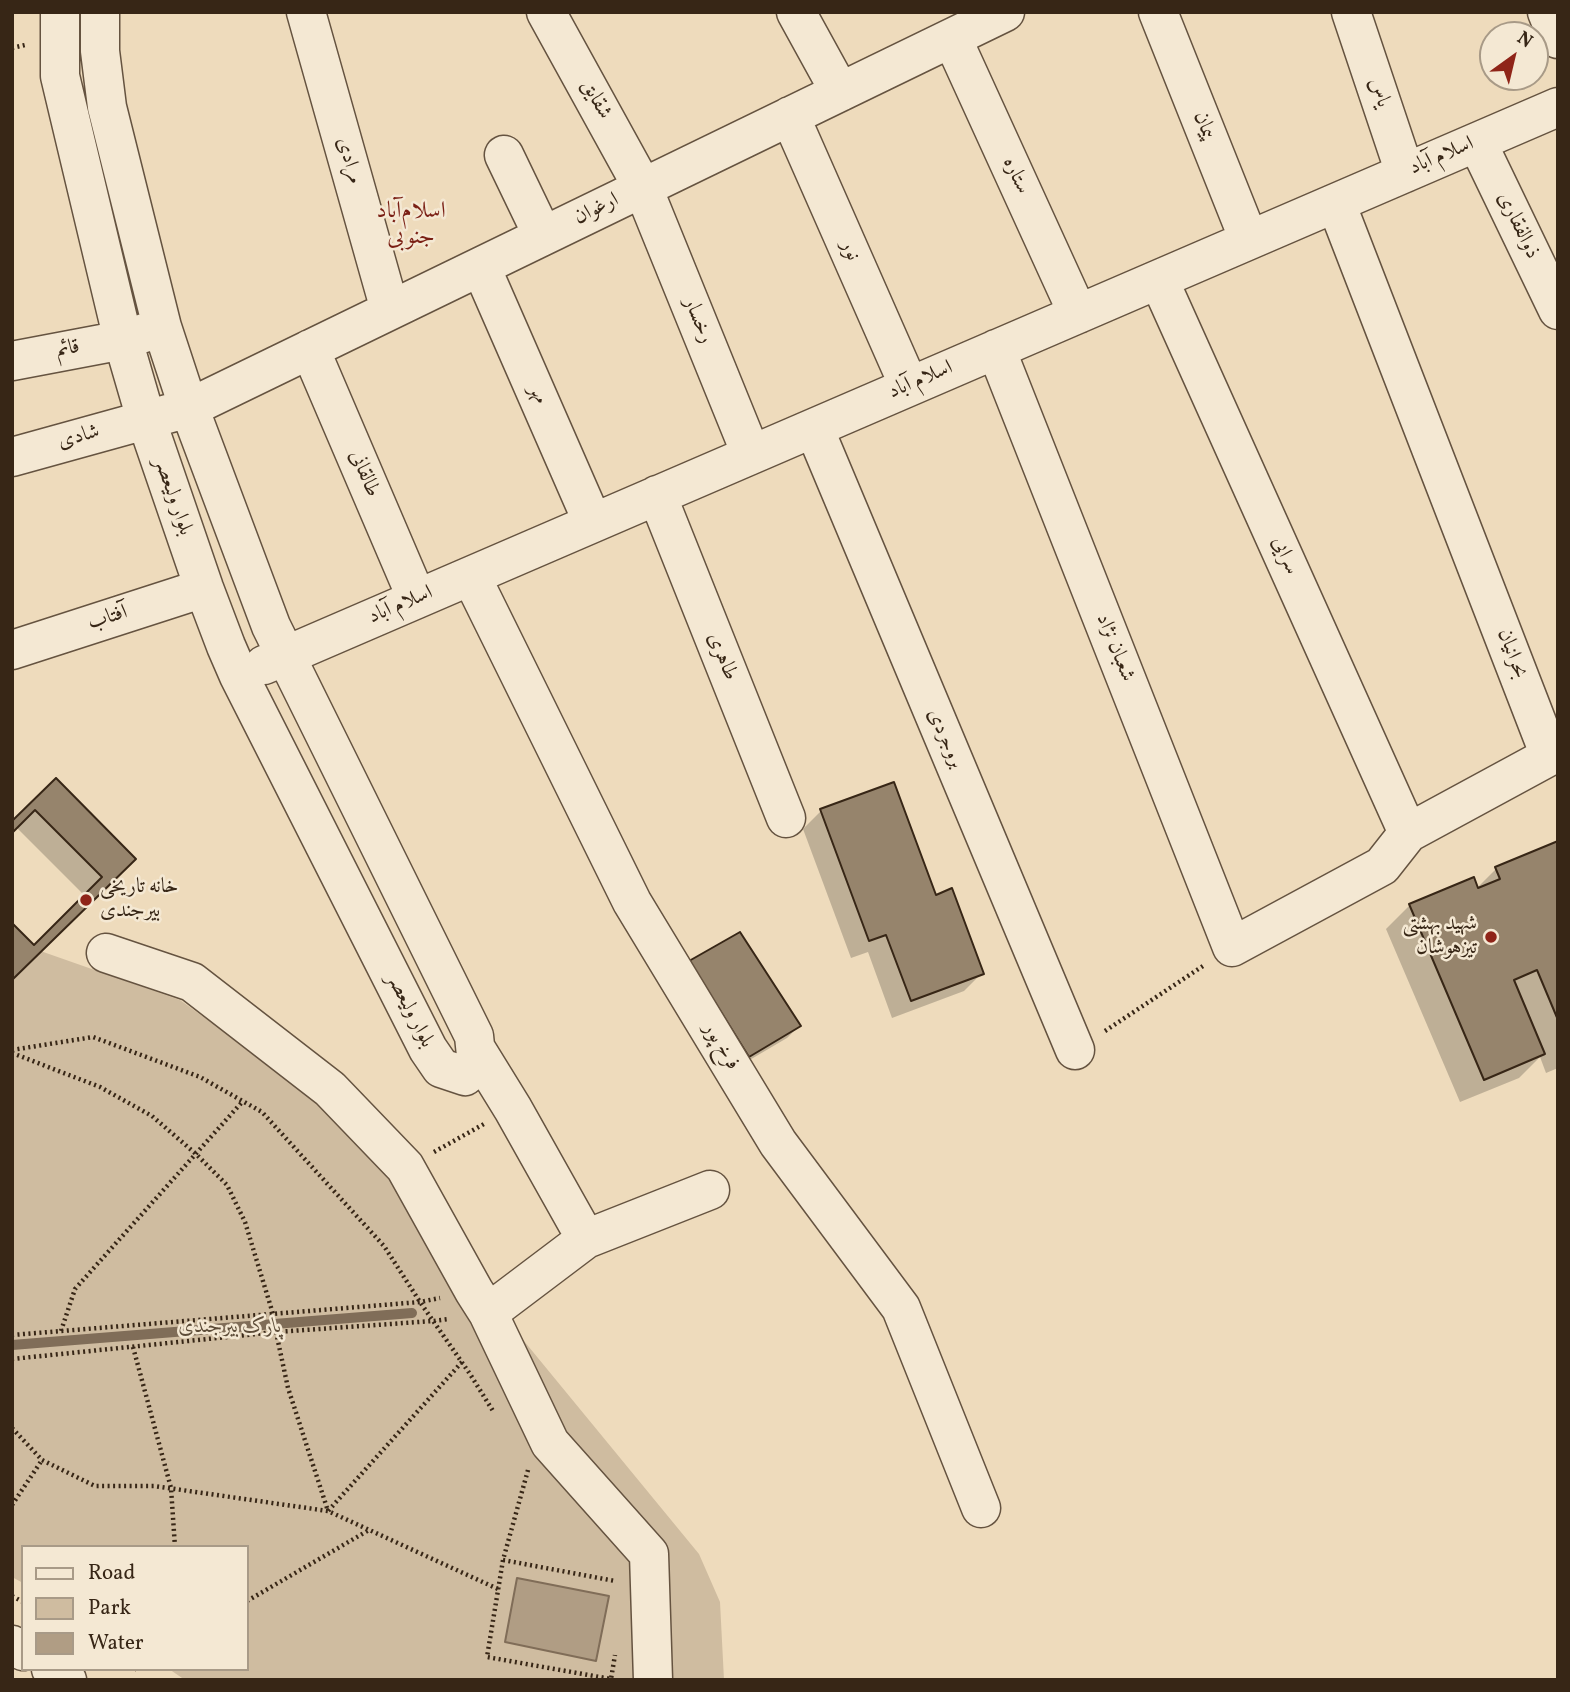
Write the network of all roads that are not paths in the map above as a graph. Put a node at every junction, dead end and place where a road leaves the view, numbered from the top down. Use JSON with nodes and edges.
{"nodes":[{"id":1,"x":60,"y":12,"type":"edge"},
{"id":2,"x":100,"y":12,"type":"edge"},
{"id":3,"x":306,"y":12,"type":"edge"},
{"id":4,"x":546,"y":12,"type":"edge"},
{"id":5,"x":796,"y":12,"type":"edge"},
{"id":6,"x":1005,"y":12,"type":"edge"},
{"id":7,"x":1158,"y":12,"type":"edge"},
{"id":8,"x":1351,"y":12,"type":"edge"},
{"id":9,"x":1547,"y":12,"type":"edge"},
{"id":10,"x":952,"y":38,"type":"junction"},
{"id":11,"x":1558,"y":39,"type":"edge"},
{"id":12,"x":840,"y":92,"type":"junction"},
{"id":13,"x":1558,"y":107,"type":"edge"},
{"id":14,"x":790,"y":116,"type":"junction"},
{"id":15,"x":1477,"y":142,"type":"junction"},
{"id":16,"x":504,"y":155,"type":"dead end"},
{"id":17,"x":1405,"y":173,"type":"junction"},
{"id":18,"x":643,"y":188,"type":"junction"},
{"id":19,"x":1336,"y":203,"type":"junction"},
{"id":20,"x":543,"y":236,"type":"junction"},
{"id":21,"x":1249,"y":240,"type":"junction"},
{"id":22,"x":481,"y":267,"type":"junction"},
{"id":23,"x":1160,"y":280,"type":"junction"},
{"id":24,"x":390,"y":310,"type":"junction"},
{"id":25,"x":1558,"y":310,"type":"edge"},
{"id":26,"x":1078,"y":314,"type":"junction"},
{"id":27,"x":162,"y":327,"type":"junction"},
{"id":28,"x":124,"y":340,"type":"junction"},
{"id":29,"x":310,"y":349,"type":"junction"},
{"id":30,"x":996,"y":349,"type":"junction"},
{"id":31,"x":12,"y":361,"type":"edge"},
{"id":32,"x":909,"y":386,"type":"junction"},
{"id":33,"x":189,"y":408,"type":"junction"},
{"id":34,"x":146,"y":419,"type":"junction"},
{"id":35,"x":814,"y":428,"type":"junction"},
{"id":36,"x":751,"y":454,"type":"junction"},
{"id":37,"x":12,"y":457,"type":"edge"},
{"id":38,"x":657,"y":495,"type":"junction"},
{"id":39,"x":593,"y":523,"type":"junction"},
{"id":40,"x":471,"y":576,"type":"junction"},
{"id":41,"x":204,"y":588,"type":"junction"},
{"id":42,"x":416,"y":599,"type":"junction"},
{"id":43,"x":12,"y":650,"type":"edge"},
{"id":44,"x":285,"y":655,"type":"junction"},
{"id":45,"x":239,"y":676,"type":"junction"},
{"id":46,"x":786,"y":818,"type":"dead end"},
{"id":47,"x":1408,"y":833,"type":"junction"},
{"id":48,"x":1232,"y":947,"type":"joint"},
{"id":49,"x":106,"y":953,"type":"dead end"},
{"id":50,"x":476,"y":1048,"type":"junction"},
{"id":51,"x":1075,"y":1050,"type":"road end"},
{"id":52,"x":710,"y":1190,"type":"dead end"},
{"id":53,"x":586,"y":1239,"type":"junction"},
{"id":54,"x":481,"y":1302,"type":"junction"},
{"id":55,"x":981,"y":1508,"type":"dead end"},
{"id":56,"x":653,"y":1680,"type":"edge"}],
"edges":[{"from":1,"to":28,"type":"street","name":"بلوار ولیعصر"},
{"from":2,"to":27,"type":"street"},
{"from":3,"to":24,"type":"street","name":"مرادی"},
{"from":4,"to":18,"type":"street","name":"شقایق"},
{"from":5,"to":12,"type":"street"},
{"from":6,"to":10,"type":"street","name":"ارغوان"},
{"from":7,"to":21,"type":"street","name":"پیمان"},
{"from":8,"to":17,"type":"street","name":"یاس"},
{"from":9,"to":11,"type":"street"},
{"from":10,"to":12,"type":"street","name":"ارغوان"},
{"from":10,"to":26,"type":"street","name":"ستاره"},
{"from":12,"to":14,"type":"street","name":"ارغوان"},
{"from":13,"to":15,"type":"street","name":"اسلام آباد"},
{"from":14,"to":18,"type":"street","name":"ارغوان"},
{"from":14,"to":32,"type":"street","name":"نور"},
{"from":15,"to":17,"type":"street","name":"اسلام آباد"},
{"from":15,"to":25,"type":"street","name":"ذوالفقاری"},
{"from":16,"to":20,"type":"street"},
{"from":17,"to":19,"type":"street","name":"اسلام آباد"},
{"from":18,"to":20,"type":"street","name":"ارغوان"},
{"from":18,"to":36,"type":"street","name":"رخسار"},
{"from":19,"to":21,"type":"street","name":"اسلام آباد"},
{"from":19,"to":47,"type":"street","name":"بحرانیان"},
{"from":20,"to":22,"type":"street","name":"ارغوان"},
{"from":21,"to":23,"type":"street","name":"اسلام آباد"},
{"from":22,"to":24,"type":"street","name":"ارغوان"},
{"from":22,"to":39,"type":"street","name":"مهر"},
{"from":23,"to":26,"type":"street","name":"اسلام آباد"},
{"from":23,"to":47,"type":"street","name":"سرایی"},
{"from":24,"to":29,"type":"street","name":"ارغوان"},
{"from":26,"to":30,"type":"street","name":"اسلام آباد"},
{"from":27,"to":28,"type":"street","name":"قائم"},
{"from":27,"to":33,"type":"street"},
{"from":28,"to":31,"type":"street","name":"قائم"},
{"from":28,"to":34,"type":"street","name":"بلوار ولیعصر"},
{"from":29,"to":33,"type":"street","name":"ارغوان"},
{"from":29,"to":42,"type":"street","name":"طالقانی"},
{"from":30,"to":32,"type":"street","name":"اسلام آباد"},
{"from":30,"to":48,"type":"street","name":"شعبان نژاد"},
{"from":32,"to":35,"type":"street","name":"اسلام آباد"},
{"from":33,"to":34,"type":"street","name":"شادی"},
{"from":33,"to":44,"type":"street"},
{"from":34,"to":37,"type":"street","name":"شادی"},
{"from":34,"to":41,"type":"street","name":"بلوار ولیعصر"},
{"from":35,"to":36,"type":"street","name":"اسلام آباد"},
{"from":35,"to":51,"type":"street","name":"بروجردی"},
{"from":36,"to":38,"type":"street","name":"اسلام آباد"},
{"from":38,"to":39,"type":"street","name":"اسلام آباد"},
{"from":38,"to":46,"type":"street","name":"طاهری"},
{"from":39,"to":40,"type":"street","name":"اسلام آباد"},
{"from":40,"to":42,"type":"street","name":"اسلام آباد"},
{"from":40,"to":55,"type":"street","name":"فرخ پور"},
{"from":41,"to":43,"type":"street","name":"آفتاب"},
{"from":41,"to":45,"type":"street","name":"بلوار ولیعصر"},
{"from":42,"to":44,"type":"street","name":"اسلام آباد"},
{"from":44,"to":45,"type":"street","name":"اسلام آباد"},
{"from":44,"to":50,"type":"street"},
{"from":45,"to":50,"type":"street","name":"بلوار ولیعصر"},
{"from":47,"to":48,"type":"street","name":"بحرانیان"},
{"from":49,"to":54,"type":"street"},
{"from":50,"to":53,"type":"street"},
{"from":52,"to":53,"type":"street"},
{"from":53,"to":54,"type":"street"},
{"from":54,"to":56,"type":"street"}]}
